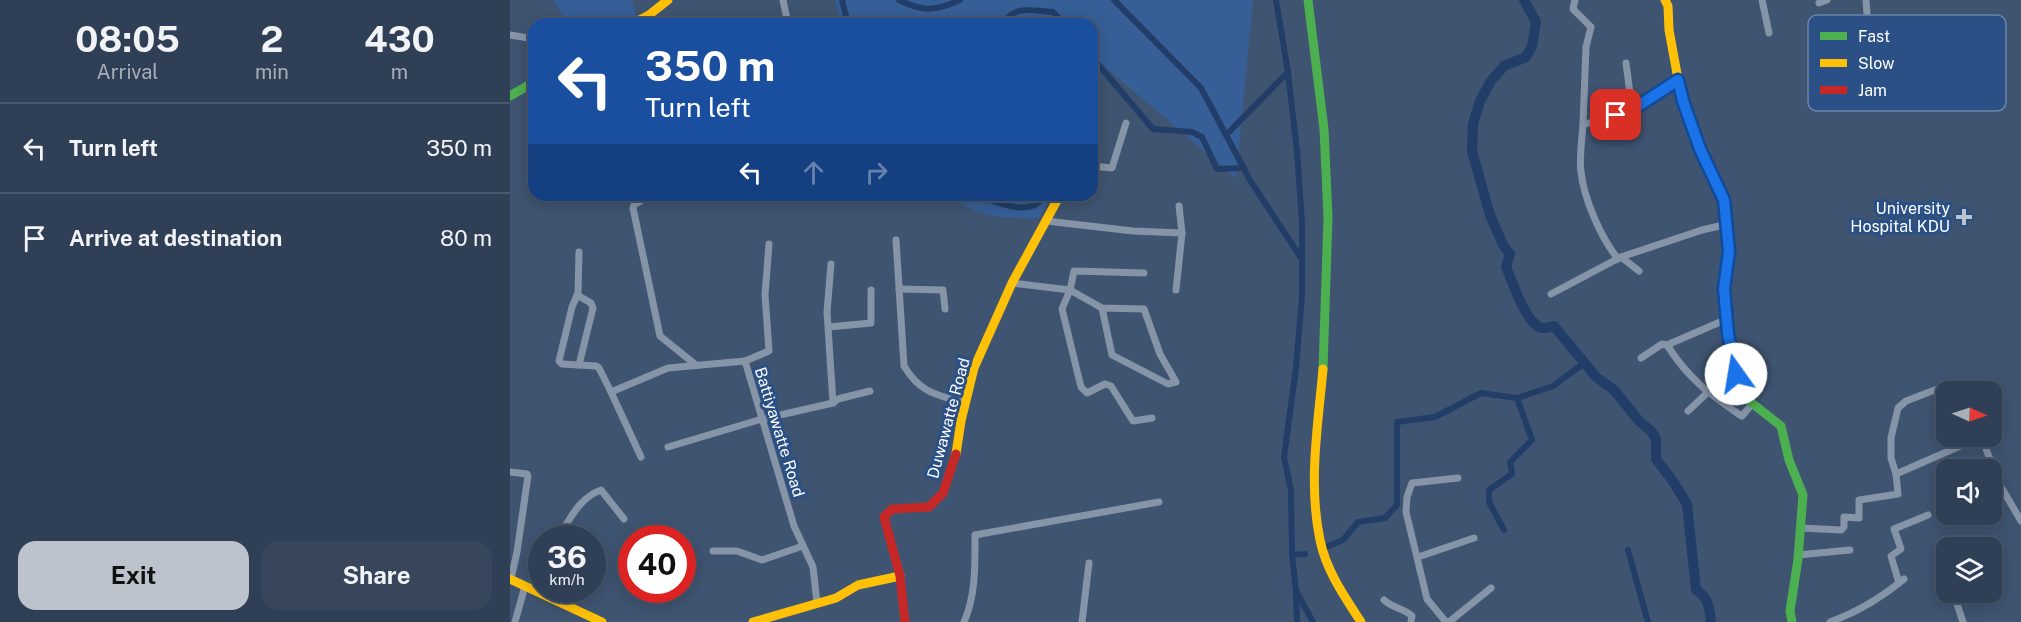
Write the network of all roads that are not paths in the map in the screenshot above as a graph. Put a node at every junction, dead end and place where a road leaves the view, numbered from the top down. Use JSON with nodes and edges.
{"nodes":[{"id":1,"x":668,"y":0,"type":"edge"},
{"id":2,"x":783,"y":0,"type":"edge"},
{"id":3,"x":1308,"y":0,"type":"edge"},
{"id":4,"x":1575,"y":0,"type":"edge"},
{"id":5,"x":1665,"y":0,"type":"edge"},
{"id":6,"x":1762,"y":0,"type":"edge"},
{"id":7,"x":1827,"y":0,"type":"edge"},
{"id":8,"x":1866,"y":0,"type":"edge"},
{"id":9,"x":1819,"y":3,"type":"dead end"},
{"id":10,"x":1867,"y":14,"type":"dead end"},
{"id":11,"x":643,"y":18,"type":"edge"},
{"id":12,"x":787,"y":18,"type":"edge"},
{"id":13,"x":1769,"y":33,"type":"dead end"},
{"id":14,"x":510,"y":35,"type":"edge"},
{"id":15,"x":528,"y":38,"type":"edge"},
{"id":16,"x":1626,"y":63,"type":"dead end"},
{"id":17,"x":1678,"y":80,"type":"junction"},
{"id":18,"x":528,"y":86,"type":"edge"},
{"id":19,"x":510,"y":96,"type":"edge"},
{"id":20,"x":1632,"y":110,"type":"junction"},
{"id":21,"x":1126,"y":123,"type":"dead end"},
{"id":22,"x":1583,"y":125,"type":"junction"},
{"id":23,"x":1098,"y":167,"type":"edge"},
{"id":24,"x":640,"y":201,"type":"edge"},
{"id":25,"x":1057,"y":201,"type":"edge"},
{"id":26,"x":1179,"y":206,"type":"dead end"},
{"id":27,"x":1046,"y":221,"type":"junction"},
{"id":28,"x":1728,"y":224,"type":"junction"},
{"id":29,"x":1182,"y":234,"type":"junction"},
{"id":30,"x":896,"y":240,"type":"dead end"},
{"id":31,"x":769,"y":244,"type":"dead end"},
{"id":32,"x":579,"y":252,"type":"dead end"},
{"id":33,"x":1620,"y":258,"type":"junction"},
{"id":34,"x":831,"y":264,"type":"dead end"},
{"id":35,"x":1639,"y":271,"type":"dead end"},
{"id":36,"x":1144,"y":273,"type":"dead end"},
{"id":37,"x":1012,"y":283,"type":"junction"},
{"id":38,"x":899,"y":289,"type":"junction"},
{"id":39,"x":871,"y":290,"type":"dead end"},
{"id":40,"x":1070,"y":290,"type":"junction"},
{"id":41,"x":1176,"y":290,"type":"dead end"},
{"id":42,"x":1551,"y":294,"type":"dead end"},
{"id":43,"x":577,"y":295,"type":"junction"},
{"id":44,"x":1102,"y":308,"type":"junction"},
{"id":45,"x":945,"y":309,"type":"dead end"},
{"id":46,"x":1726,"y":319,"type":"junction"},
{"id":47,"x":829,"y":327,"type":"junction"},
{"id":48,"x":1667,"y":345,"type":"junction"},
{"id":49,"x":1641,"y":358,"type":"dead end"},
{"id":50,"x":745,"y":361,"type":"junction"},
{"id":51,"x":579,"y":365,"type":"junction"},
{"id":52,"x":696,"y":366,"type":"junction"},
{"id":53,"x":1936,"y":390,"type":"edge"},
{"id":54,"x":870,"y":391,"type":"dead end"},
{"id":55,"x":611,"y":392,"type":"junction"},
{"id":56,"x":1707,"y":393,"type":"junction"},
{"id":57,"x":833,"y":404,"type":"junction"},
{"id":58,"x":965,"y":404,"type":"junction"},
{"id":59,"x":1752,"y":404,"type":"junction"},
{"id":60,"x":1688,"y":411,"type":"dead end"},
{"id":61,"x":1152,"y":418,"type":"dead end"},
{"id":62,"x":762,"y":419,"type":"junction"},
{"id":63,"x":668,"y":447,"type":"dead end"},
{"id":64,"x":1958,"y":447,"type":"edge"},
{"id":65,"x":641,"y":457,"type":"dead end"},
{"id":66,"x":510,"y":472,"type":"edge"},
{"id":67,"x":1896,"y":474,"type":"junction"},
{"id":68,"x":1458,"y":478,"type":"dead end"},
{"id":69,"x":2002,"y":488,"type":"edge"},
{"id":70,"x":1159,"y":502,"type":"dead end"},
{"id":71,"x":1928,"y":515,"type":"dead end"},
{"id":72,"x":624,"y":519,"type":"dead end"},
{"id":73,"x":2021,"y":521,"type":"edge"},
{"id":74,"x":566,"y":525,"type":"edge"},
{"id":75,"x":1801,"y":528,"type":"junction"},
{"id":76,"x":1474,"y":538,"type":"dead end"},
{"id":77,"x":803,"y":546,"type":"junction"},
{"id":78,"x":1850,"y":550,"type":"dead end"},
{"id":79,"x":713,"y":551,"type":"dead end"},
{"id":80,"x":1798,"y":555,"type":"junction"},
{"id":81,"x":1418,"y":557,"type":"junction"},
{"id":82,"x":1089,"y":564,"type":"dead end"},
{"id":83,"x":900,"y":576,"type":"junction"},
{"id":84,"x":511,"y":579,"type":"edge"},
{"id":85,"x":525,"y":586,"type":"junction"},
{"id":86,"x":528,"y":587,"type":"edge"},
{"id":87,"x":1491,"y":588,"type":"dead end"},
{"id":88,"x":1384,"y":600,"type":"dead end"},
{"id":89,"x":569,"y":603,"type":"edge"},
{"id":90,"x":817,"y":603,"type":"junction"},
{"id":91,"x":1957,"y":603,"type":"edge"},
{"id":92,"x":515,"y":622,"type":"edge"},
{"id":93,"x":602,"y":622,"type":"edge"},
{"id":94,"x":753,"y":622,"type":"edge"},
{"id":95,"x":905,"y":622,"type":"edge"},
{"id":96,"x":964,"y":622,"type":"edge"},
{"id":97,"x":1082,"y":622,"type":"edge"},
{"id":98,"x":1361,"y":622,"type":"edge"},
{"id":99,"x":1411,"y":622,"type":"edge"},
{"id":100,"x":1447,"y":622,"type":"edge"},
{"id":101,"x":1792,"y":622,"type":"edge"},
{"id":102,"x":1830,"y":622,"type":"edge"},
{"id":103,"x":1963,"y":622,"type":"edge"}],
"edges":[{"from":1,"to":11,"type":"street"},
{"from":2,"to":12,"type":"street"},
{"from":3,"to":98,"type":"street"},
{"from":4,"to":22,"type":"street"},
{"from":5,"to":17,"type":"street"},
{"from":6,"to":13,"type":"street"},
{"from":7,"to":9,"type":"street"},
{"from":8,"to":10,"type":"street"},
{"from":14,"to":15,"type":"street"},
{"from":16,"to":20,"type":"street"},
{"from":17,"to":20,"type":"street"},
{"from":17,"to":28,"type":"street"},
{"from":18,"to":19,"type":"street"},
{"from":20,"to":22,"type":"street"},
{"from":21,"to":23,"type":"street"},
{"from":22,"to":33,"type":"street"},
{"from":24,"to":52,"type":"street"},
{"from":25,"to":27,"type":"street","name":"Duwawatte Road"},
{"from":26,"to":29,"type":"street"},
{"from":27,"to":29,"type":"street"},
{"from":27,"to":37,"type":"street","name":"Duwawatte Road"},
{"from":28,"to":33,"type":"street"},
{"from":28,"to":46,"type":"street"},
{"from":29,"to":41,"type":"street"},
{"from":30,"to":38,"type":"street"},
{"from":31,"to":50,"type":"street","name":"Battiyawatte Road"},
{"from":32,"to":43,"type":"street"},
{"from":33,"to":35,"type":"street"},
{"from":33,"to":42,"type":"street"},
{"from":34,"to":47,"type":"street"},
{"from":36,"to":40,"type":"street"},
{"from":37,"to":40,"type":"street"},
{"from":37,"to":58,"type":"street","name":"Duwawatte Road"},
{"from":38,"to":45,"type":"street"},
{"from":38,"to":58,"type":"street"},
{"from":39,"to":47,"type":"street"},
{"from":40,"to":44,"type":"street"},
{"from":40,"to":61,"type":"street"},
{"from":43,"to":51,"type":"street"},
{"from":43,"to":51,"type":"street"},
{"from":44,"to":44,"type":"street"},
{"from":46,"to":48,"type":"street"},
{"from":46,"to":59,"type":"street"},
{"from":47,"to":57,"type":"street"},
{"from":48,"to":49,"type":"street"},
{"from":48,"to":56,"type":"street"},
{"from":50,"to":52,"type":"street"},
{"from":50,"to":62,"type":"street","name":"Battiyawatte Road"},
{"from":51,"to":55,"type":"street"},
{"from":52,"to":55,"type":"street"},
{"from":53,"to":67,"type":"street"},
{"from":54,"to":57,"type":"street"},
{"from":55,"to":65,"type":"street"},
{"from":56,"to":59,"type":"street"},
{"from":56,"to":60,"type":"street"},
{"from":57,"to":62,"type":"street"},
{"from":58,"to":83,"type":"street","name":"Duwawatte Road"},
{"from":59,"to":75,"type":"street"},
{"from":62,"to":63,"type":"street"},
{"from":62,"to":77,"type":"street","name":"Battiyawatte Road"},
{"from":64,"to":67,"type":"street"},
{"from":66,"to":84,"type":"street"},
{"from":67,"to":75,"type":"street"},
{"from":68,"to":81,"type":"street"},
{"from":69,"to":73,"type":"street"},
{"from":70,"to":96,"type":"street"},
{"from":71,"to":102,"type":"street"},
{"from":72,"to":74,"type":"street"},
{"from":75,"to":80,"type":"street"},
{"from":76,"to":81,"type":"street"},
{"from":77,"to":79,"type":"street"},
{"from":77,"to":90,"type":"street","name":"Battiyawatte Road"},
{"from":78,"to":80,"type":"street"},
{"from":80,"to":101,"type":"street"},
{"from":81,"to":100,"type":"street"},
{"from":82,"to":97,"type":"street"},
{"from":83,"to":90,"type":"street"},
{"from":83,"to":95,"type":"street","name":"Duwawatte Road"},
{"from":84,"to":85,"type":"street"},
{"from":85,"to":86,"type":"street"},
{"from":85,"to":92,"type":"street"},
{"from":87,"to":100,"type":"street"},
{"from":88,"to":99,"type":"street"},
{"from":89,"to":93,"type":"street"},
{"from":90,"to":94,"type":"street"},
{"from":91,"to":103,"type":"street"}]}
